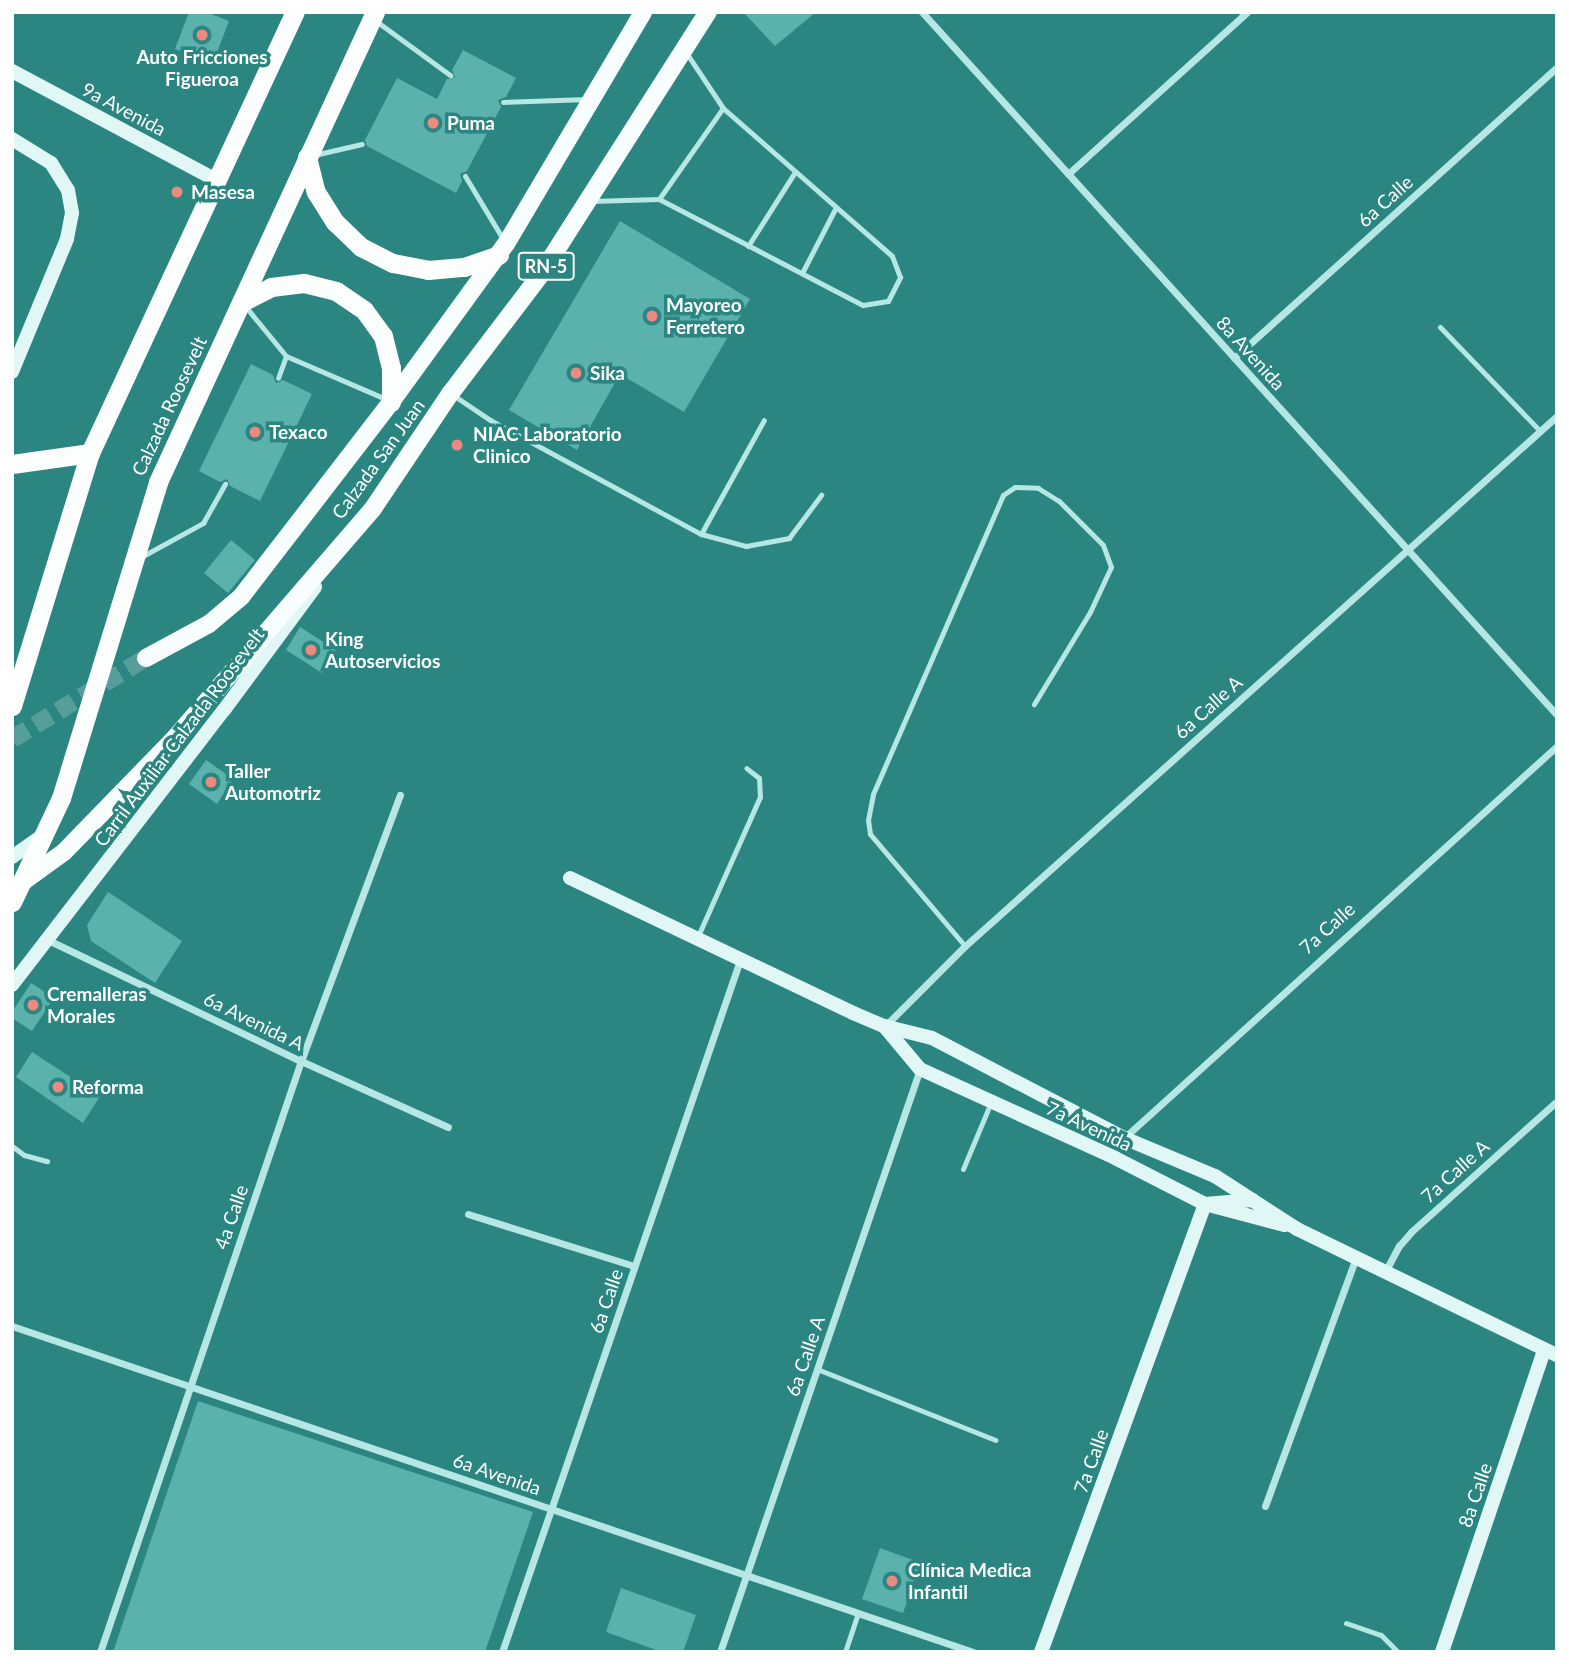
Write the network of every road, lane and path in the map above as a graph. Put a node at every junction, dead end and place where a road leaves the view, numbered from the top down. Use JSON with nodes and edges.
{"nodes":[{"id":1,"x":643,"y":12,"type":"edge"},
{"id":2,"x":708,"y":12,"type":"edge"},
{"id":3,"x":922,"y":12,"type":"edge"},
{"id":4,"x":1247,"y":12,"type":"edge"},
{"id":5,"x":291,"y":14,"type":"edge"},
{"id":6,"x":374,"y":15,"type":"edge"},
{"id":7,"x":685,"y":52,"type":"junction"},
{"id":8,"x":1557,"y":67,"type":"edge"},
{"id":9,"x":12,"y":71,"type":"edge"},
{"id":10,"x":450,"y":75,"type":"dead end"},
{"id":11,"x":592,"y":99,"type":"junction"},
{"id":12,"x":503,"y":102,"type":"dead end"},
{"id":13,"x":723,"y":108,"type":"junction"},
{"id":14,"x":12,"y":139,"type":"edge"},
{"id":15,"x":362,"y":144,"type":"dead end"},
{"id":16,"x":307,"y":157,"type":"junction"},
{"id":17,"x":795,"y":172,"type":"junction"},
{"id":18,"x":1068,"y":174,"type":"junction"},
{"id":19,"x":465,"y":176,"type":"dead end"},
{"id":20,"x":218,"y":181,"type":"junction"},
{"id":21,"x":659,"y":199,"type":"junction"},
{"id":22,"x":589,"y":201,"type":"junction"},
{"id":23,"x":836,"y":207,"type":"junction"},
{"id":24,"x":748,"y":246,"type":"junction"},
{"id":25,"x":502,"y":250,"type":"junction"},
{"id":26,"x":802,"y":273,"type":"junction"},
{"id":27,"x":242,"y":303,"type":"junction"},
{"id":28,"x":1440,"y":327,"type":"dead end"},
{"id":29,"x":286,"y":356,"type":"junction"},
{"id":30,"x":1234,"y":358,"type":"junction"},
{"id":31,"x":12,"y":372,"type":"edge"},
{"id":32,"x":278,"y":378,"type":"dead end"},
{"id":33,"x":450,"y":394,"type":"junction"},
{"id":34,"x":391,"y":402,"type":"junction"},
{"id":35,"x":1557,"y":416,"type":"edge"},
{"id":36,"x":764,"y":420,"type":"dead end"},
{"id":37,"x":1540,"y":431,"type":"junction"},
{"id":38,"x":90,"y":453,"type":"junction"},
{"id":39,"x":12,"y":464,"type":"edge"},
{"id":40,"x":225,"y":484,"type":"dead end"},
{"id":41,"x":821,"y":495,"type":"dead end"},
{"id":42,"x":372,"y":510,"type":"junction"},
{"id":43,"x":701,"y":534,"type":"junction"},
{"id":44,"x":1407,"y":550,"type":"junction"},
{"id":45,"x":132,"y":562,"type":"junction"},
{"id":46,"x":146,"y":657,"type":"tunnel mouth"},
{"id":47,"x":1034,"y":704,"type":"dead end"},
{"id":48,"x":12,"y":705,"type":"edge"},
{"id":49,"x":1557,"y":715,"type":"edge"},
{"id":50,"x":1557,"y":746,"type":"edge"},
{"id":51,"x":746,"y":768,"type":"dead end"},
{"id":52,"x":400,"y":795,"type":"dead end"},
{"id":53,"x":45,"y":834,"type":"junction"},
{"id":54,"x":12,"y":858,"type":"edge"},
{"id":55,"x":570,"y":878,"type":"dead end"},
{"id":56,"x":24,"y":881,"type":"junction"},
{"id":57,"x":12,"y":901,"type":"edge"},
{"id":58,"x":696,"y":939,"type":"junction"},
{"id":59,"x":48,"y":940,"type":"junction"},
{"id":60,"x":965,"y":946,"type":"junction"},
{"id":61,"x":740,"y":960,"type":"junction"},
{"id":62,"x":12,"y":985,"type":"edge"},
{"id":63,"x":884,"y":1026,"type":"junction"},
{"id":64,"x":301,"y":1062,"type":"junction"},
{"id":65,"x":920,"y":1069,"type":"junction"},
{"id":66,"x":1557,"y":1101,"type":"edge"},
{"id":67,"x":992,"y":1102,"type":"junction"},
{"id":68,"x":448,"y":1127,"type":"dead end"},
{"id":69,"x":1124,"y":1138,"type":"junction"},
{"id":70,"x":12,"y":1146,"type":"edge"},
{"id":71,"x":47,"y":1161,"type":"dead end"},
{"id":72,"x":963,"y":1170,"type":"dead end"},
{"id":73,"x":1252,"y":1200,"type":"junction"},
{"id":74,"x":1205,"y":1204,"type":"junction"},
{"id":75,"x":468,"y":1214,"type":"dead end"},
{"id":76,"x":1297,"y":1229,"type":"junction"},
{"id":77,"x":1356,"y":1258,"type":"junction"},
{"id":78,"x":634,"y":1266,"type":"junction"},
{"id":79,"x":1385,"y":1273,"type":"junction"},
{"id":80,"x":12,"y":1326,"type":"edge"},
{"id":81,"x":1553,"y":1352,"type":"edge"},
{"id":82,"x":817,"y":1369,"type":"junction"},
{"id":83,"x":191,"y":1387,"type":"junction"},
{"id":84,"x":995,"y":1440,"type":"dead end"},
{"id":85,"x":1265,"y":1506,"type":"dead end"},
{"id":86,"x":551,"y":1509,"type":"junction"},
{"id":87,"x":746,"y":1575,"type":"junction"},
{"id":88,"x":858,"y":1613,"type":"junction"},
{"id":89,"x":1346,"y":1623,"type":"dead end"},
{"id":90,"x":100,"y":1652,"type":"edge"},
{"id":91,"x":502,"y":1652,"type":"edge"},
{"id":92,"x":720,"y":1652,"type":"edge"},
{"id":93,"x":845,"y":1652,"type":"edge"},
{"id":94,"x":973,"y":1652,"type":"edge"},
{"id":95,"x":1041,"y":1652,"type":"edge"},
{"id":96,"x":1398,"y":1652,"type":"edge"},
{"id":97,"x":1442,"y":1652,"type":"edge"}],
"edges":[{"from":1,"to":11,"type":"main road","name":"Calzada San Juan","number":"RN-5"},
{"from":2,"to":7,"type":"main road","name":"Calzada San Juan","number":"RN-5"},
{"from":3,"to":18,"type":"street","name":"8a Avenida"},
{"from":4,"to":18,"type":"street"},
{"from":5,"to":20,"type":"highway"},
{"from":6,"to":10,"type":"lane"},
{"from":6,"to":16,"type":"highway","name":"Calzada Roosevelt"},
{"from":7,"to":13,"type":"lane"},
{"from":7,"to":22,"type":"main road","name":"Calzada San Juan","number":"RN-5"},
{"from":8,"to":30,"type":"street","name":"6a Calle"},
{"from":9,"to":20,"type":"main road","name":"9a Avenida"},
{"from":11,"to":12,"type":"lane"},
{"from":11,"to":25,"type":"main road","name":"Calzada San Juan","number":"RN-5"},
{"from":13,"to":17,"type":"lane"},
{"from":13,"to":21,"type":"lane"},
{"from":14,"to":31,"type":"main road"},
{"from":15,"to":16,"type":"lane"},
{"from":16,"to":25,"type":"highway"},
{"from":16,"to":27,"type":"highway","name":"Calzada Roosevelt"},
{"from":17,"to":23,"type":"lane"},
{"from":17,"to":24,"type":"lane"},
{"from":18,"to":30,"type":"street","name":"8a Avenida"},
{"from":19,"to":25,"type":"lane"},
{"from":20,"to":38,"type":"highway"},
{"from":21,"to":22,"type":"lane"},
{"from":21,"to":24,"type":"lane"},
{"from":22,"to":33,"type":"main road","name":"Calzada San Juan","number":"RN-5"},
{"from":23,"to":26,"type":"lane"},
{"from":23,"to":26,"type":"lane"},
{"from":24,"to":26,"type":"lane"},
{"from":25,"to":34,"type":"main road","name":"Calzada San Juan","number":"RN-5"},
{"from":27,"to":29,"type":"lane"},
{"from":27,"to":34,"type":"highway"},
{"from":27,"to":45,"type":"highway","name":"Calzada Roosevelt"},
{"from":28,"to":37,"type":"lane"},
{"from":29,"to":32,"type":"lane"},
{"from":29,"to":34,"type":"lane"},
{"from":30,"to":44,"type":"street","name":"8a Avenida"},
{"from":33,"to":42,"type":"main road","name":"Calzada San Juan","number":"RN-5"},
{"from":33,"to":43,"type":"lane"},
{"from":34,"to":46,"type":"main road","name":"Calzada San Juan","number":"RN-5"},
{"from":35,"to":37,"type":"street","name":"6a Calle A"},
{"from":36,"to":43,"type":"lane"},
{"from":37,"to":44,"type":"street","name":"6a Calle A"},
{"from":38,"to":39,"type":"highway"},
{"from":38,"to":48,"type":"highway"},
{"from":40,"to":45,"type":"lane"},
{"from":41,"to":43,"type":"lane"},
{"from":42,"to":56,"type":"main road","name":"Calzada San Juan","number":"RN-5"},
{"from":42,"to":59,"type":"main road","name":"Carril Auxiliar Calzada Roosevelt"},
{"from":44,"to":49,"type":"street","name":"8a Avenida"},
{"from":44,"to":60,"type":"street","name":"6a Calle A"},
{"from":45,"to":53,"type":"highway","name":"Calzada Roosevelt"},
{"from":47,"to":60,"type":"lane"},
{"from":50,"to":69,"type":"street","name":"7a Calle"},
{"from":51,"to":58,"type":"lane"},
{"from":52,"to":64,"type":"street","name":"4a Calle"},
{"from":53,"to":54,"type":"main road"},
{"from":53,"to":56,"type":"highway","name":"Calzada Roosevelt"},
{"from":55,"to":58,"type":"main road","name":"7a Avenida"},
{"from":56,"to":57,"type":"highway","name":"Calzada Roosevelt"},
{"from":58,"to":61,"type":"main road","name":"7a Avenida"},
{"from":59,"to":62,"type":"main road","name":"Carril Auxiliar Calzada Roosevelt"},
{"from":59,"to":64,"type":"street","name":"6a Avenida A"},
{"from":60,"to":63,"type":"street","name":"6a Calle A"},
{"from":61,"to":63,"type":"main road","name":"7a Avenida"},
{"from":61,"to":78,"type":"street","name":"6a Calle"},
{"from":63,"to":65,"type":"main road","name":"7a Avenida"},
{"from":63,"to":69,"type":"main road","name":"7a Avenida"},
{"from":64,"to":68,"type":"street","name":"6a Avenida A"},
{"from":64,"to":83,"type":"street","name":"4a Calle"},
{"from":65,"to":67,"type":"main road","name":"7a Avenida"},
{"from":65,"to":82,"type":"street","name":"6a Calle A"},
{"from":66,"to":79,"type":"street","name":"7a Calle A"},
{"from":67,"to":72,"type":"lane"},
{"from":67,"to":74,"type":"main road","name":"7a Avenida"},
{"from":69,"to":73,"type":"main road","name":"7a Avenida"},
{"from":70,"to":71,"type":"lane"},
{"from":73,"to":74,"type":"main road"},
{"from":73,"to":76,"type":"main road","name":"7a Avenida"},
{"from":74,"to":76,"type":"main road","name":"7a Avenida"},
{"from":74,"to":95,"type":"main road","name":"7a Calle"},
{"from":75,"to":78,"type":"street"},
{"from":76,"to":77,"type":"main road","name":"7a Avenida"},
{"from":77,"to":79,"type":"main road","name":"7a Avenida"},
{"from":77,"to":85,"type":"street"},
{"from":78,"to":86,"type":"street","name":"6a Calle"},
{"from":79,"to":81,"type":"main road","name":"7a Avenida"},
{"from":80,"to":83,"type":"street","name":"6a Avenida"},
{"from":81,"to":97,"type":"main road","name":"8a Calle"},
{"from":82,"to":84,"type":"lane"},
{"from":82,"to":87,"type":"street","name":"6a Calle A"},
{"from":83,"to":86,"type":"street","name":"6a Avenida"},
{"from":83,"to":90,"type":"street","name":"4a Calle"},
{"from":86,"to":87,"type":"street","name":"6a Avenida"},
{"from":86,"to":91,"type":"street","name":"6a Calle"},
{"from":87,"to":88,"type":"street","name":"6a Avenida"},
{"from":87,"to":92,"type":"street","name":"6a Calle A"},
{"from":88,"to":93,"type":"lane"},
{"from":88,"to":94,"type":"street","name":"6a Avenida"},
{"from":89,"to":96,"type":"lane"}]}
